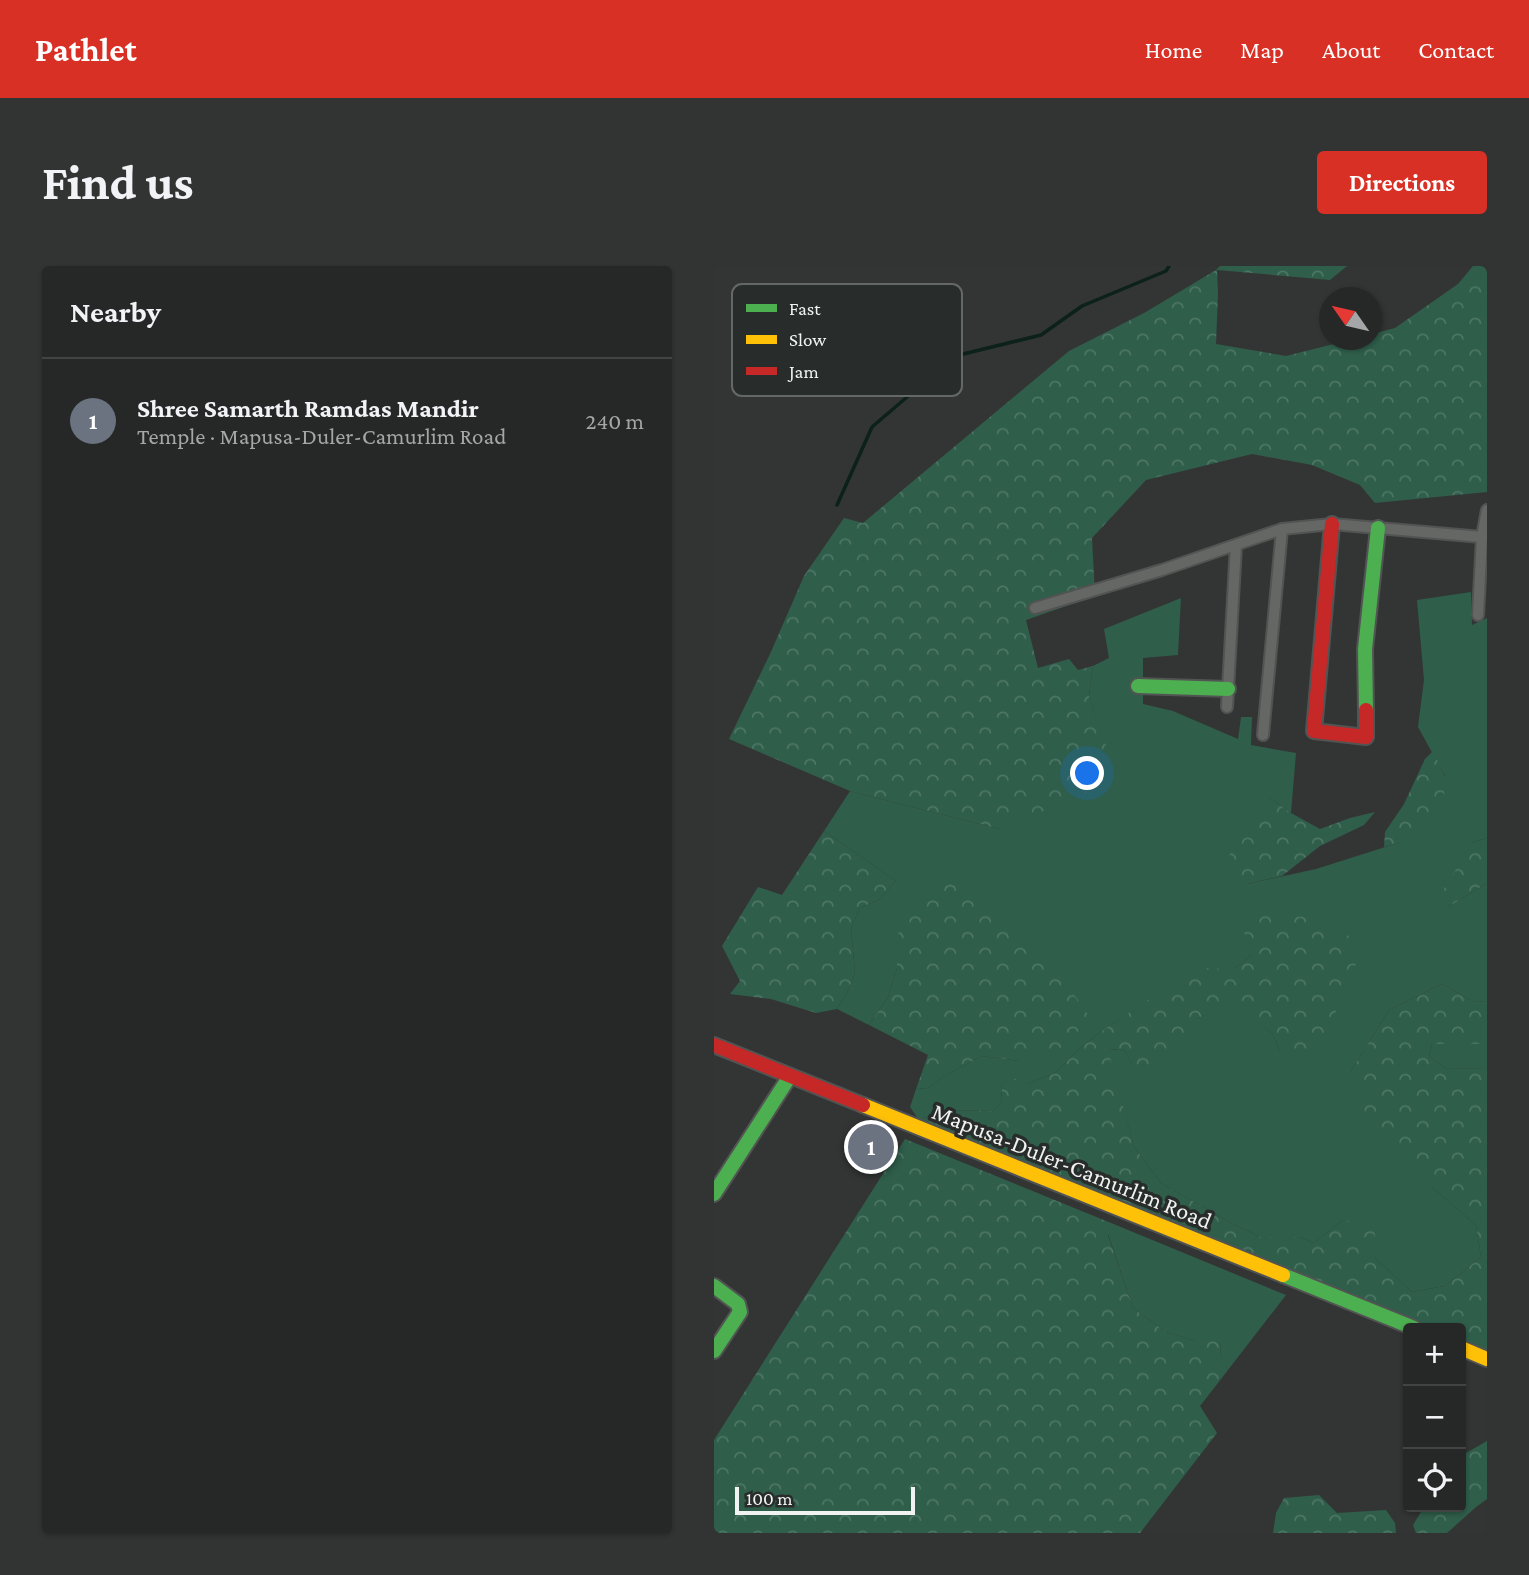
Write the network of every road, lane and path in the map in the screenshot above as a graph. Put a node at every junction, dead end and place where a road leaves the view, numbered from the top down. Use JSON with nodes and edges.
{"nodes":[{"id":1,"x":1487,"y":510,"type":"edge"},
{"id":2,"x":1332,"y":524,"type":"junction"},
{"id":3,"x":1378,"y":528,"type":"junction"},
{"id":4,"x":1282,"y":529,"type":"junction"},
{"id":5,"x":1482,"y":537,"type":"junction"},
{"id":6,"x":1236,"y":545,"type":"junction"},
{"id":7,"x":1035,"y":608,"type":"dead end"},
{"id":8,"x":1478,"y":615,"type":"dead end"},
{"id":9,"x":1138,"y":686,"type":"dead end"},
{"id":10,"x":1228,"y":688,"type":"junction"},
{"id":11,"x":1227,"y":707,"type":"dead end"},
{"id":12,"x":1263,"y":735,"type":"dead end"},
{"id":13,"x":714,"y":1045,"type":"edge"},
{"id":14,"x":790,"y":1076,"type":"junction"},
{"id":15,"x":714,"y":1194,"type":"edge"},
{"id":16,"x":714,"y":1286,"type":"edge"},
{"id":17,"x":1403,"y":1324,"type":"edge"},
{"id":18,"x":1466,"y":1350,"type":"edge"},
{"id":19,"x":714,"y":1351,"type":"edge"},
{"id":20,"x":1487,"y":1359,"type":"edge"}],
"edges":[{"from":1,"to":5,"type":"street"},
{"from":2,"to":3,"type":"street"},
{"from":2,"to":3,"type":"street"},
{"from":2,"to":4,"type":"street"},
{"from":3,"to":5,"type":"street"},
{"from":4,"to":6,"type":"street"},
{"from":4,"to":12,"type":"street"},
{"from":5,"to":8,"type":"street"},
{"from":6,"to":7,"type":"street"},
{"from":6,"to":10,"type":"street"},
{"from":9,"to":10,"type":"street"},
{"from":10,"to":11,"type":"street"},
{"from":13,"to":14,"type":"street","name":"Mapusa-Duler-Camurlim Road"},
{"from":14,"to":15,"type":"street"},
{"from":14,"to":17,"type":"street","name":"Mapusa-Duler-Camurlim Road"},
{"from":16,"to":19,"type":"street"},
{"from":18,"to":20,"type":"street"}]}
